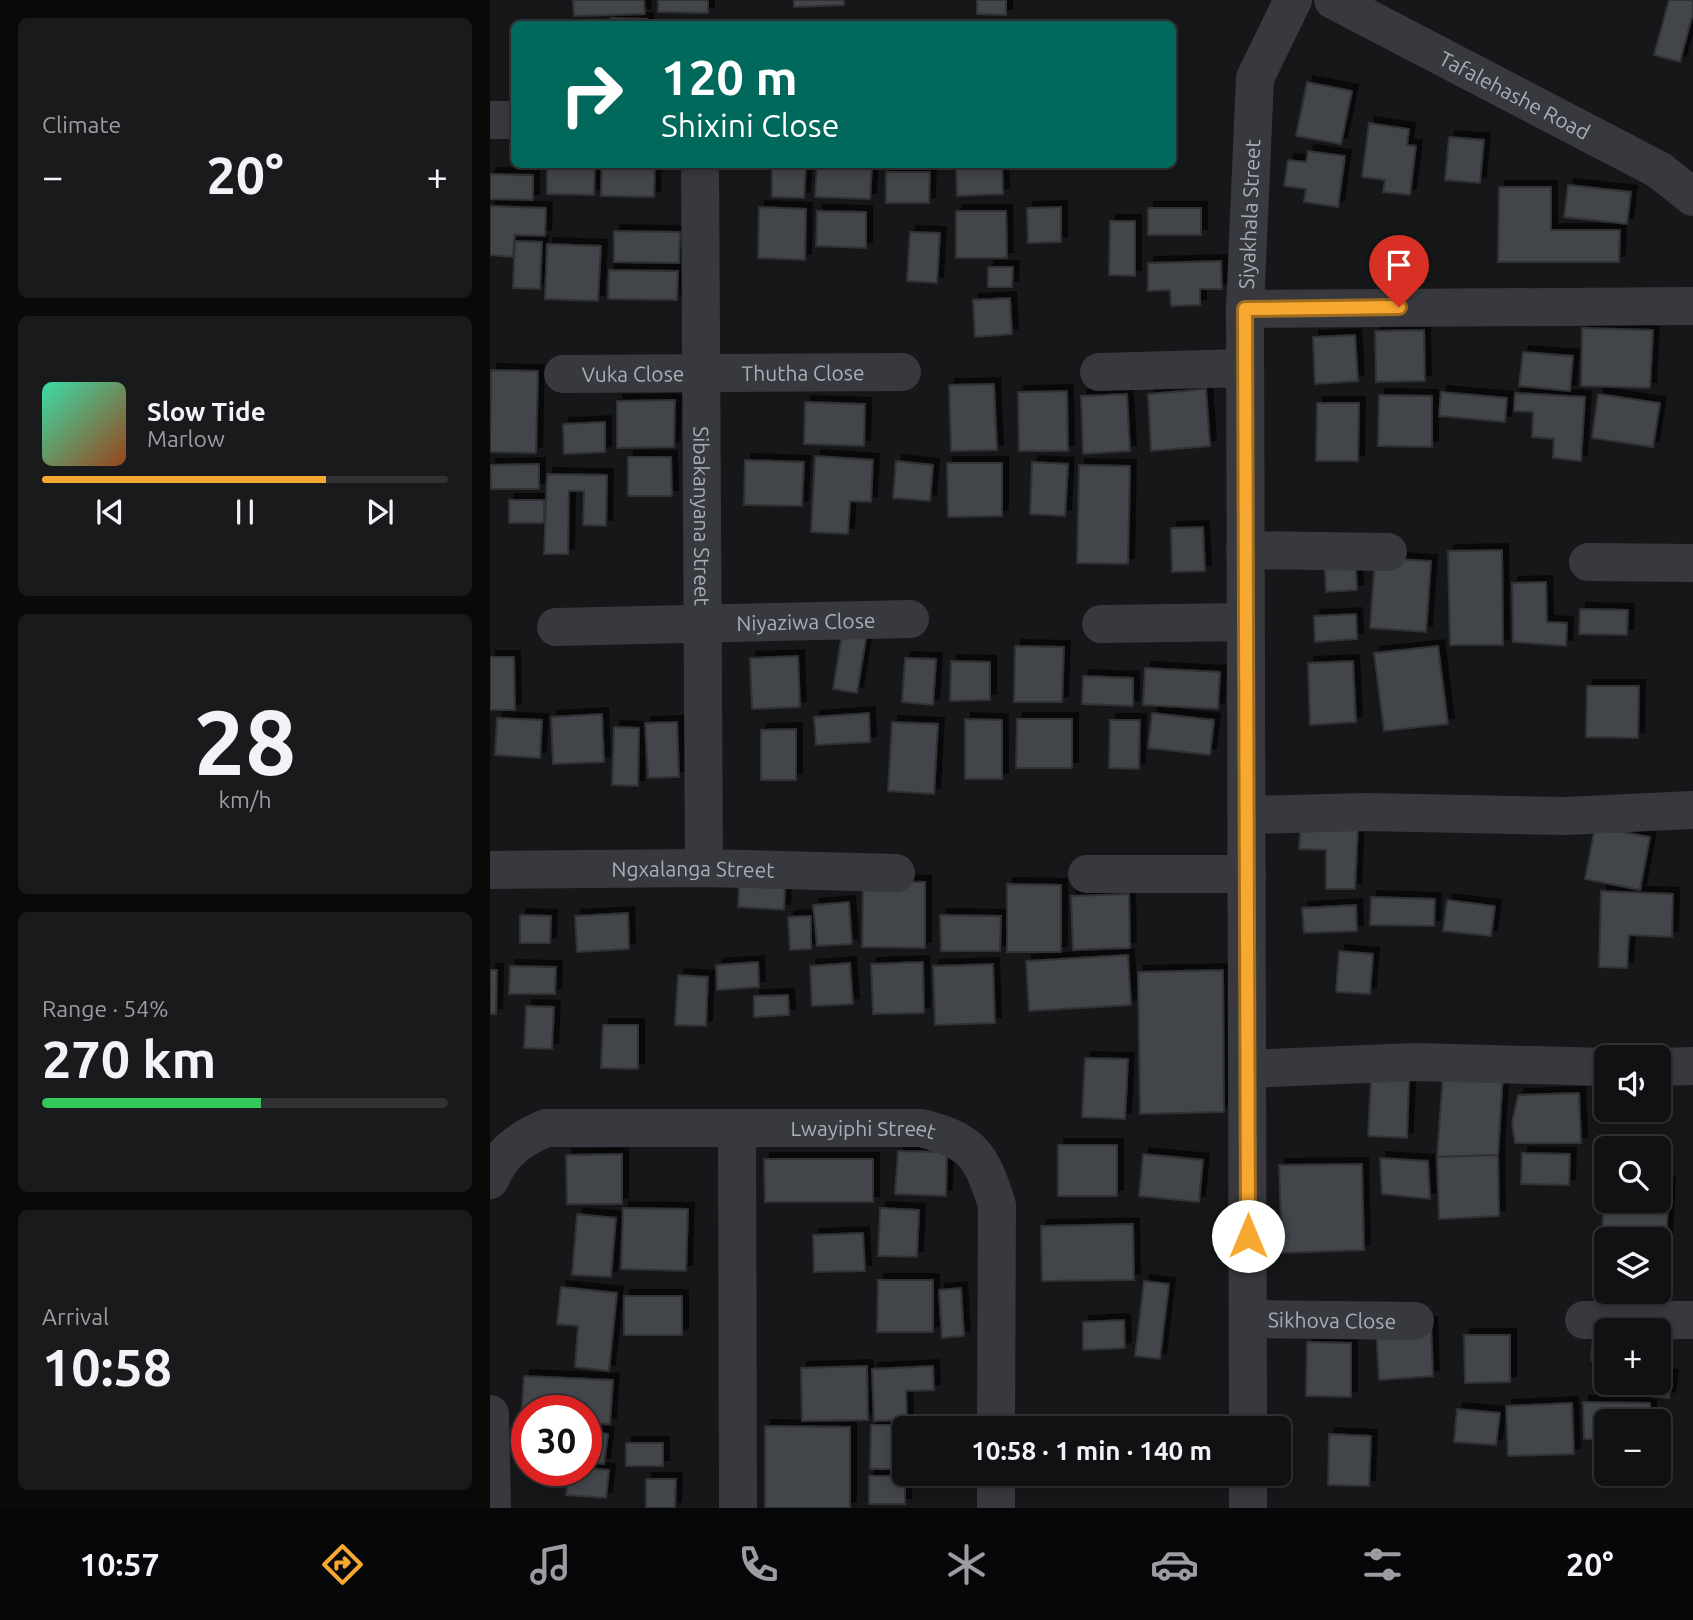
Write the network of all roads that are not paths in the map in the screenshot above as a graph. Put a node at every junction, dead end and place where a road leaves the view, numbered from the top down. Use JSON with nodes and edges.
{"nodes":[{"id":1,"x":1293,"y":0,"type":"edge"},
{"id":2,"x":1333,"y":0,"type":"edge"},
{"id":3,"x":490,"y":120,"type":"edge"},
{"id":4,"x":511,"y":120,"type":"edge"},
{"id":5,"x":699,"y":168,"type":"edge"},
{"id":6,"x":1693,"y":197,"type":"edge"},
{"id":7,"x":1693,"y":306,"type":"edge"},
{"id":8,"x":1245,"y":309,"type":"junction"},
{"id":9,"x":1244,"y":368,"type":"junction"},
{"id":10,"x":703,"y":372,"type":"junction"},
{"id":11,"x":902,"y":372,"type":"dead end"},
{"id":12,"x":1099,"y":372,"type":"dead end"},
{"id":13,"x":563,"y":374,"type":"dead end"},
{"id":14,"x":1245,"y":550,"type":"junction"},
{"id":15,"x":1388,"y":552,"type":"dead end"},
{"id":16,"x":1588,"y":562,"type":"dead end"},
{"id":17,"x":1693,"y":563,"type":"edge"},
{"id":18,"x":910,"y":619,"type":"dead end"},
{"id":19,"x":703,"y":622,"type":"junction"},
{"id":20,"x":1245,"y":622,"type":"junction"},
{"id":21,"x":1101,"y":624,"type":"dead end"},
{"id":22,"x":556,"y":627,"type":"dead end"},
{"id":23,"x":1693,"y":810,"type":"edge"},
{"id":24,"x":1247,"y":814,"type":"junction"},
{"id":25,"x":704,"y":868,"type":"junction"},
{"id":26,"x":490,"y":870,"type":"edge"},
{"id":27,"x":896,"y":873,"type":"dead end"},
{"id":28,"x":1087,"y":874,"type":"dead end"},
{"id":29,"x":1247,"y":874,"type":"junction"},
{"id":30,"x":1693,"y":1066,"type":"edge"},
{"id":31,"x":1594,"y":1067,"type":"edge"},
{"id":32,"x":1671,"y":1067,"type":"edge"},
{"id":33,"x":1247,"y":1069,"type":"junction"},
{"id":34,"x":737,"y":1128,"type":"junction"},
{"id":35,"x":490,"y":1180,"type":"edge"},
{"id":36,"x":1248,"y":1319,"type":"junction"},
{"id":37,"x":1584,"y":1320,"type":"dead end"},
{"id":38,"x":1693,"y":1320,"type":"edge"},
{"id":39,"x":1415,"y":1321,"type":"dead end"},
{"id":40,"x":490,"y":1414,"type":"edge"},
{"id":41,"x":996,"y":1416,"type":"edge"},
{"id":42,"x":1248,"y":1416,"type":"edge"},
{"id":43,"x":996,"y":1486,"type":"edge"},
{"id":44,"x":1248,"y":1486,"type":"edge"},
{"id":45,"x":492,"y":1508,"type":"edge"},
{"id":46,"x":738,"y":1508,"type":"edge"},
{"id":47,"x":996,"y":1508,"type":"edge"},
{"id":48,"x":1248,"y":1508,"type":"edge"}],
"edges":[{"from":1,"to":8,"type":"street","name":"Siyakhala Street"},
{"from":2,"to":6,"type":"street","name":"Tafalehashe Road"},
{"from":3,"to":4,"type":"street"},
{"from":5,"to":10,"type":"street","name":"Sibakanyana Street"},
{"from":7,"to":8,"type":"street"},
{"from":8,"to":9,"type":"street","name":"Siyakhala Street"},
{"from":9,"to":12,"type":"street"},
{"from":9,"to":14,"type":"street","name":"Siyakhala Street"},
{"from":10,"to":11,"type":"street","name":"Thutha Close"},
{"from":10,"to":13,"type":"street","name":"Vuka Close"},
{"from":10,"to":19,"type":"street","name":"Sibakanyana Street"},
{"from":14,"to":15,"type":"street"},
{"from":14,"to":20,"type":"street","name":"Siyakhala Street"},
{"from":16,"to":17,"type":"street"},
{"from":18,"to":19,"type":"street","name":"Niyaziwa Close"},
{"from":19,"to":22,"type":"street","name":"Niyaziwa Close"},
{"from":19,"to":25,"type":"street","name":"Sibakanyana Street"},
{"from":20,"to":21,"type":"street"},
{"from":20,"to":24,"type":"street","name":"Siyakhala Street"},
{"from":23,"to":24,"type":"street"},
{"from":24,"to":29,"type":"street","name":"Siyakhala Street"},
{"from":25,"to":26,"type":"street","name":"Ngxalanga Street"},
{"from":25,"to":27,"type":"street","name":"Ngxalanga Street"},
{"from":28,"to":29,"type":"street"},
{"from":29,"to":33,"type":"street","name":"Siyakhala Street"},
{"from":30,"to":32,"type":"street"},
{"from":31,"to":33,"type":"street"},
{"from":33,"to":36,"type":"street","name":"Siyakhala Street"},
{"from":34,"to":35,"type":"street","name":"Lwayiphi Street"},
{"from":34,"to":41,"type":"street","name":"Lwayiphi Street"},
{"from":34,"to":46,"type":"street"},
{"from":36,"to":39,"type":"street","name":"Sikhova Close"},
{"from":36,"to":42,"type":"street","name":"Siyakhala Street"},
{"from":37,"to":38,"type":"street"},
{"from":40,"to":45,"type":"street"},
{"from":43,"to":47,"type":"street"},
{"from":44,"to":48,"type":"street"}]}
